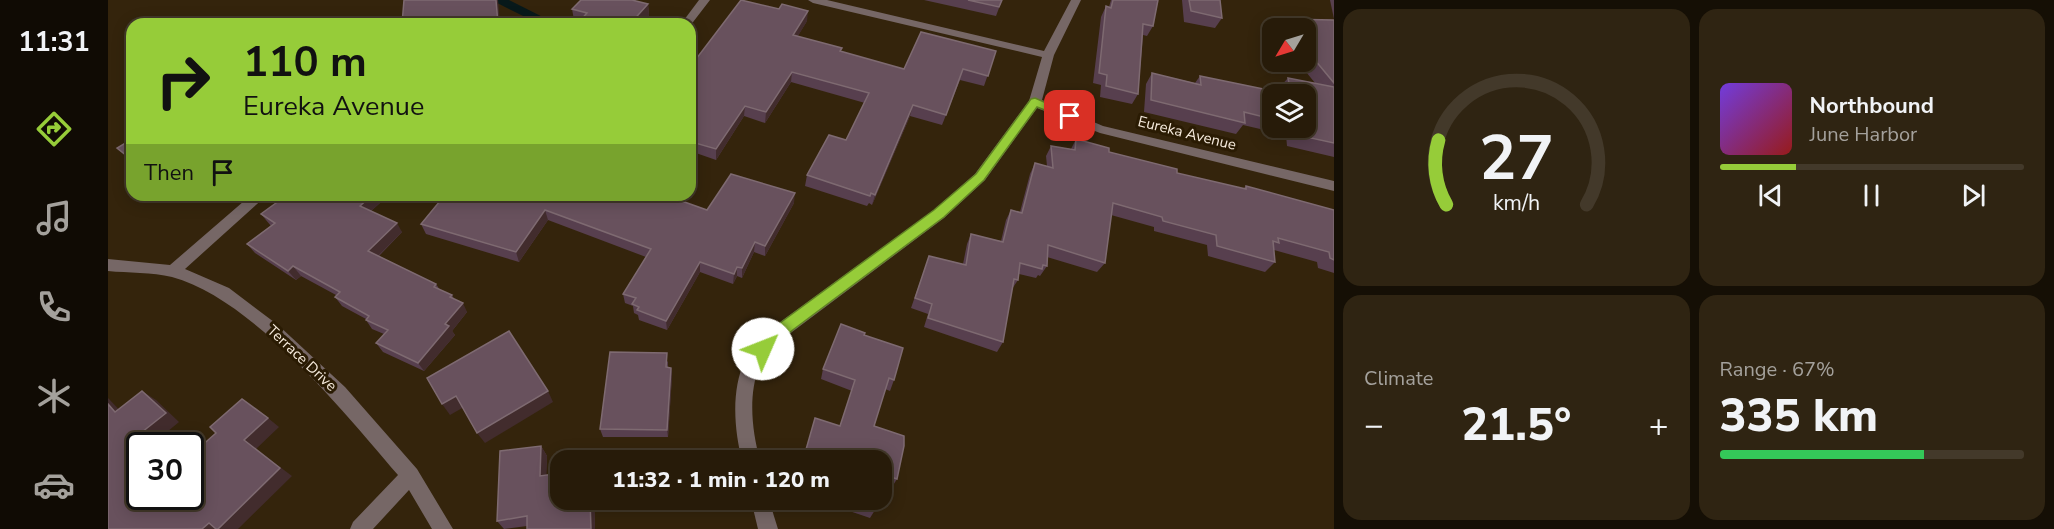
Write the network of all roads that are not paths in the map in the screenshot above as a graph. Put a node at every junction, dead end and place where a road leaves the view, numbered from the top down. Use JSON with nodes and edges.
{"nodes":[{"id":1,"x":705,"y":0,"type":"edge"},
{"id":2,"x":813,"y":0,"type":"edge"},
{"id":3,"x":1076,"y":0,"type":"edge"},
{"id":4,"x":691,"y":18,"type":"edge"},
{"id":5,"x":1048,"y":55,"type":"junction"},
{"id":6,"x":1035,"y":102,"type":"junction"},
{"id":7,"x":1334,"y":186,"type":"edge"},
{"id":8,"x":253,"y":201,"type":"edge"},
{"id":9,"x":108,"y":265,"type":"edge"},
{"id":10,"x":173,"y":271,"type":"junction"},
{"id":11,"x":748,"y":450,"type":"edge"},
{"id":12,"x":410,"y":475,"type":"junction"},
{"id":13,"x":763,"y":510,"type":"edge"},
{"id":14,"x":360,"y":529,"type":"edge"},
{"id":15,"x":443,"y":529,"type":"edge"},
{"id":16,"x":768,"y":529,"type":"edge"}],
"edges":[{"from":1,"to":4,"type":"street"},
{"from":2,"to":5,"type":"street"},
{"from":3,"to":5,"type":"street"},
{"from":5,"to":6,"type":"street"},
{"from":6,"to":7,"type":"street","name":"Eureka Avenue"},
{"from":6,"to":11,"type":"street"},
{"from":8,"to":10,"type":"street"},
{"from":9,"to":10,"type":"street","name":"Terrace Drive"},
{"from":10,"to":12,"type":"street","name":"Terrace Drive"},
{"from":12,"to":14,"type":"street"},
{"from":12,"to":15,"type":"street","name":"Terrace Drive"},
{"from":13,"to":16,"type":"street"}]}
